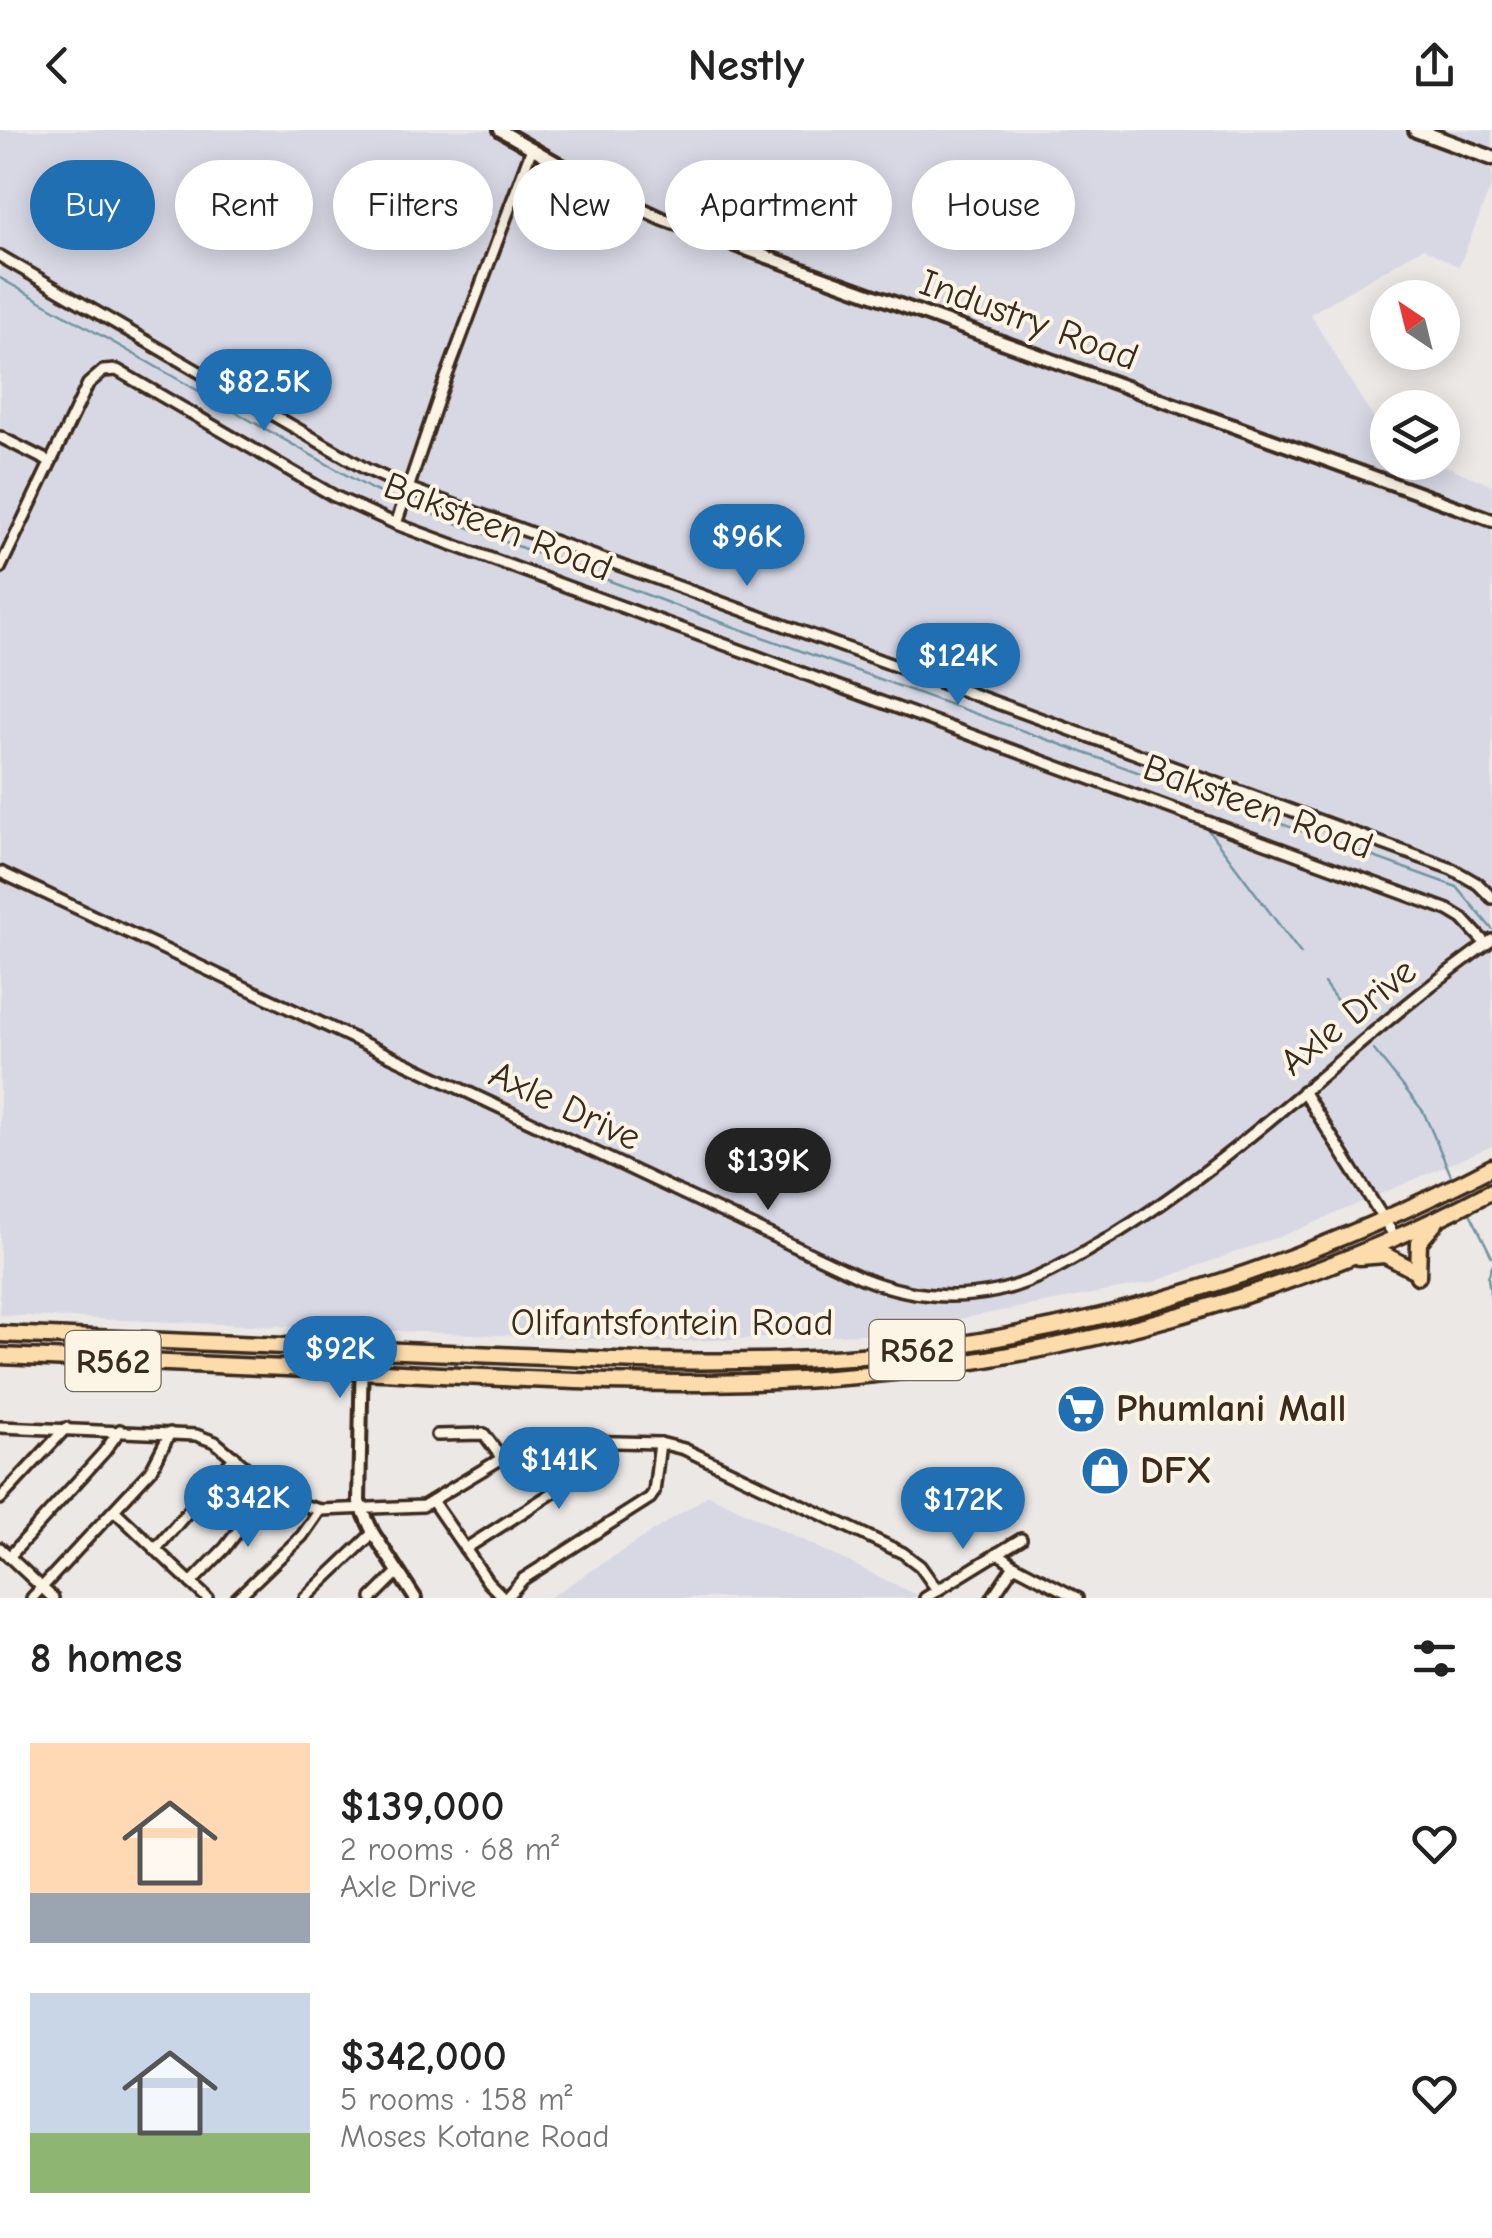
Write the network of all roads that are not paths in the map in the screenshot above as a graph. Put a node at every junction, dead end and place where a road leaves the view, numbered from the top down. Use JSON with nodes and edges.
{"nodes":[{"id":1,"x":500,"y":130,"type":"edge"},
{"id":2,"x":1416,"y":130,"type":"edge"},
{"id":3,"x":532,"y":148,"type":"junction"},
{"id":4,"x":1492,"y":158,"type":"edge"},
{"id":5,"x":0,"y":256,"type":"edge"},
{"id":6,"x":0,"y":437,"type":"edge"},
{"id":7,"x":50,"y":462,"type":"junction"},
{"id":8,"x":408,"y":488,"type":"junction"},
{"id":9,"x":1492,"y":520,"type":"edge"},
{"id":10,"x":396,"y":524,"type":"junction"},
{"id":11,"x":0,"y":568,"type":"edge"},
{"id":12,"x":0,"y":872,"type":"edge"},
{"id":13,"x":1492,"y":898,"type":"edge"},
{"id":14,"x":1489,"y":942,"type":"edge"},
{"id":15,"x":1304,"y":1091,"type":"junction"},
{"id":16,"x":1492,"y":1167,"type":"edge"},
{"id":17,"x":1486,"y":1194,"type":"edge"},
{"id":18,"x":1455,"y":1209,"type":"junction"},
{"id":19,"x":1383,"y":1220,"type":"junction"},
{"id":20,"x":1395,"y":1237,"type":"junction"},
{"id":21,"x":1328,"y":1265,"type":"junction"},
{"id":22,"x":0,"y":1334,"type":"edge"},
{"id":23,"x":362,"y":1350,"type":"junction"},
{"id":24,"x":0,"y":1356,"type":"edge"},
{"id":25,"x":362,"y":1371,"type":"junction"},
{"id":26,"x":0,"y":1427,"type":"edge"},
{"id":27,"x":66,"y":1428,"type":"junction"},
{"id":28,"x":120,"y":1430,"type":"junction"},
{"id":29,"x":170,"y":1432,"type":"junction"},
{"id":30,"x":437,"y":1434,"type":"dead end"},
{"id":31,"x":600,"y":1441,"type":"junction"},
{"id":32,"x":660,"y":1443,"type":"junction"},
{"id":33,"x":235,"y":1457,"type":"junction"},
{"id":34,"x":502,"y":1457,"type":"junction"},
{"id":35,"x":271,"y":1488,"type":"junction"},
{"id":36,"x":0,"y":1499,"type":"edge"},
{"id":37,"x":433,"y":1502,"type":"junction"},
{"id":38,"x":361,"y":1508,"type":"junction"},
{"id":39,"x":114,"y":1510,"type":"junction"},
{"id":40,"x":320,"y":1510,"type":"junction"},
{"id":41,"x":373,"y":1533,"type":"junction"},
{"id":42,"x":1021,"y":1540,"type":"dead end"},
{"id":43,"x":0,"y":1548,"type":"edge"},
{"id":44,"x":465,"y":1549,"type":"junction"},
{"id":45,"x":155,"y":1550,"type":"junction"},
{"id":46,"x":998,"y":1552,"type":"junction"},
{"id":47,"x":9,"y":1556,"type":"junction"},
{"id":48,"x":1014,"y":1566,"type":"junction"},
{"id":49,"x":398,"y":1572,"type":"junction"},
{"id":50,"x":192,"y":1583,"type":"junction"},
{"id":51,"x":42,"y":1587,"type":"junction"},
{"id":52,"x":1053,"y":1587,"type":"junction"},
{"id":53,"x":937,"y":1590,"type":"junction"},
{"id":54,"x":200,"y":1596,"type":"edge"},
{"id":55,"x":32,"y":1598,"type":"edge"},
{"id":56,"x":53,"y":1598,"type":"edge"},
{"id":57,"x":237,"y":1598,"type":"edge"},
{"id":58,"x":305,"y":1598,"type":"edge"},
{"id":59,"x":372,"y":1598,"type":"edge"},
{"id":60,"x":415,"y":1598,"type":"edge"},
{"id":61,"x":505,"y":1598,"type":"edge"},
{"id":62,"x":925,"y":1598,"type":"edge"},
{"id":63,"x":992,"y":1598,"type":"edge"},
{"id":64,"x":1046,"y":1598,"type":"edge"},
{"id":65,"x":1077,"y":1598,"type":"edge"}],
"edges":[{"from":1,"to":3,"type":"street","name":"Industry Road"},
{"from":2,"to":4,"type":"main road"},
{"from":3,"to":8,"type":"street"},
{"from":3,"to":9,"type":"street","name":"Industry Road"},
{"from":5,"to":8,"type":"street"},
{"from":6,"to":7,"type":"street"},
{"from":7,"to":10,"type":"street","name":"Baksteen Road"},
{"from":7,"to":11,"type":"street","name":"Baksteen Road"},
{"from":8,"to":10,"type":"street"},
{"from":8,"to":13,"type":"street"},
{"from":10,"to":14,"type":"street","name":"Baksteen Road"},
{"from":12,"to":15,"type":"street","name":"Axle Drive"},
{"from":14,"to":15,"type":"street","name":"Axle Drive"},
{"from":15,"to":19,"type":"street"},
{"from":16,"to":19,"type":"main road","name":"Olifantsfontein Road","number":"R562"},
{"from":17,"to":18,"type":"main road","name":"Olifantsfontein Road","number":"R562"},
{"from":18,"to":20,"type":"main road","name":"Olifantsfontein Road","number":"R562"},
{"from":18,"to":21,"type":"main road"},
{"from":19,"to":20,"type":"street"},
{"from":19,"to":23,"type":"main road","name":"Olifantsfontein Road","number":"R562"},
{"from":20,"to":21,"type":"main road","name":"Olifantsfontein Road","number":"R562"},
{"from":21,"to":25,"type":"main road","name":"Olifantsfontein Road","number":"R562"},
{"from":22,"to":23,"type":"main road","name":"Olifantsfontein Road","number":"R562"},
{"from":23,"to":25,"type":"street"},
{"from":24,"to":25,"type":"main road","name":"Olifantsfontein Road","number":"R562"},
{"from":25,"to":38,"type":"street"},
{"from":26,"to":27,"type":"street"},
{"from":27,"to":28,"type":"street"},
{"from":27,"to":36,"type":"street"},
{"from":28,"to":29,"type":"street"},
{"from":28,"to":47,"type":"street"},
{"from":29,"to":33,"type":"street"},
{"from":29,"to":39,"type":"street"},
{"from":30,"to":34,"type":"street"},
{"from":31,"to":32,"type":"street"},
{"from":31,"to":34,"type":"street"},
{"from":31,"to":44,"type":"street"},
{"from":32,"to":53,"type":"street"},
{"from":32,"to":61,"type":"street"},
{"from":33,"to":35,"type":"street"},
{"from":33,"to":45,"type":"street"},
{"from":34,"to":37,"type":"street"},
{"from":35,"to":40,"type":"street"},
{"from":35,"to":50,"type":"street"},
{"from":37,"to":38,"type":"street"},
{"from":37,"to":44,"type":"street"},
{"from":38,"to":40,"type":"street"},
{"from":38,"to":41,"type":"street"},
{"from":39,"to":45,"type":"street"},
{"from":39,"to":51,"type":"street"},
{"from":40,"to":57,"type":"street"},
{"from":41,"to":49,"type":"street"},
{"from":41,"to":58,"type":"street"},
{"from":42,"to":46,"type":"street"},
{"from":43,"to":47,"type":"street"},
{"from":44,"to":61,"type":"street"},
{"from":45,"to":50,"type":"street"},
{"from":46,"to":48,"type":"street"},
{"from":46,"to":53,"type":"street"},
{"from":47,"to":51,"type":"street"},
{"from":48,"to":52,"type":"street"},
{"from":48,"to":63,"type":"street"},
{"from":49,"to":59,"type":"street"},
{"from":49,"to":60,"type":"street"},
{"from":50,"to":54,"type":"street"},
{"from":51,"to":55,"type":"street"},
{"from":51,"to":56,"type":"street"},
{"from":52,"to":64,"type":"street"},
{"from":52,"to":65,"type":"street"},
{"from":53,"to":62,"type":"street"}]}
